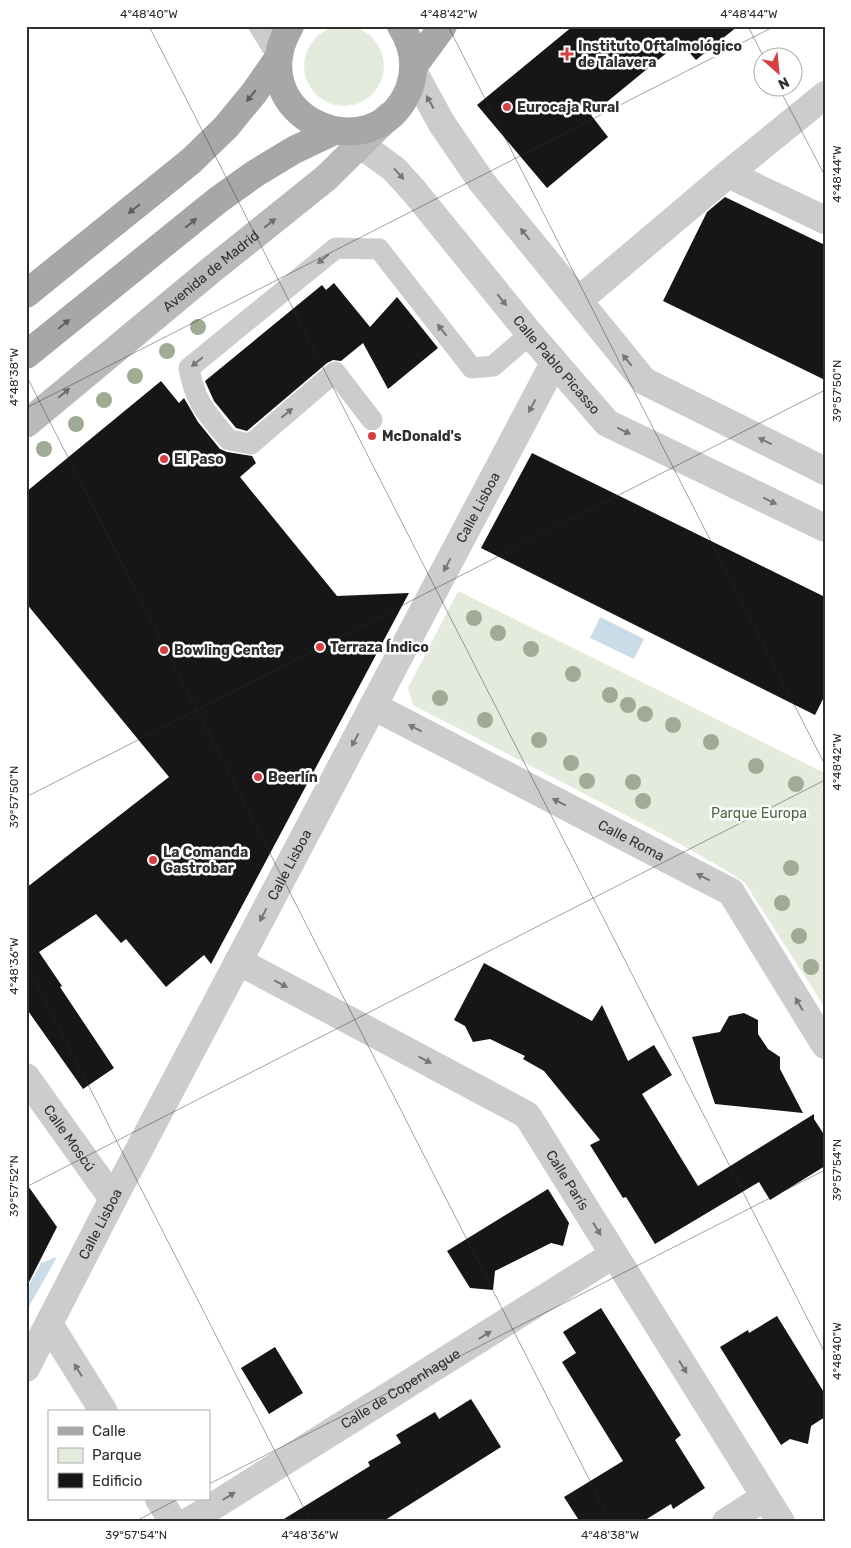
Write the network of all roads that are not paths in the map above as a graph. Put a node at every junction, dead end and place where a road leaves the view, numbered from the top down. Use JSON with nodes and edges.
{"nodes":[{"id":1,"x":263,"y":26,"type":"edge"},
{"id":2,"x":290,"y":26,"type":"edge"},
{"id":3,"x":401,"y":26,"type":"edge"},
{"id":4,"x":443,"y":26,"type":"edge"},
{"id":5,"x":279,"y":55,"type":"junction"},
{"id":6,"x":413,"y":69,"type":"junction"},
{"id":7,"x":825,"y":95,"type":"edge"},
{"id":8,"x":346,"y":135,"type":"junction"},
{"id":9,"x":728,"y":174,"type":"junction"},
{"id":10,"x":825,"y":220,"type":"edge"},
{"id":11,"x":26,"y":294,"type":"edge"},
{"id":12,"x":579,"y":300,"type":"junction"},
{"id":13,"x":530,"y":334,"type":"junction"},
{"id":14,"x":26,"y":355,"type":"edge"},
{"id":15,"x":554,"y":363,"type":"junction"},
{"id":16,"x":372,"y":420,"type":"dead end"},
{"id":17,"x":26,"y":424,"type":"edge"},
{"id":18,"x":825,"y":471,"type":"edge"},
{"id":19,"x":825,"y":528,"type":"edge"},
{"id":20,"x":373,"y":706,"type":"junction"},
{"id":21,"x":238,"y":961,"type":"junction"},
{"id":22,"x":825,"y":1045,"type":"edge"},
{"id":23,"x":26,"y":1077,"type":"edge"},
{"id":24,"x":113,"y":1199,"type":"junction"},
{"id":25,"x":613,"y":1255,"type":"junction"},
{"id":26,"x":49,"y":1324,"type":"junction"},
{"id":27,"x":26,"y":1368,"type":"edge"},
{"id":28,"x":103,"y":1410,"type":"edge"},
{"id":29,"x":765,"y":1497,"type":"junction"},
{"id":30,"x":160,"y":1500,"type":"edge"},
{"id":31,"x":173,"y":1522,"type":"edge"},
{"id":32,"x":188,"y":1522,"type":"edge"},
{"id":33,"x":726,"y":1522,"type":"edge"},
{"id":34,"x":780,"y":1522,"type":"edge"}],
"edges":[{"from":1,"to":5,"type":"street"},
{"from":2,"to":5,"type":"main road"},
{"from":3,"to":6,"type":"main road"},
{"from":4,"to":6,"type":"main road"},
{"from":5,"to":8,"type":"main road"},
{"from":5,"to":11,"type":"main road","one_way":true},
{"from":6,"to":8,"type":"main road"},
{"from":12,"to":6,"type":"street","one_way":true},
{"from":7,"to":9,"type":"street"},
{"from":8,"to":13,"type":"street","name":"Calle Pablo Picasso","one_way":true},
{"from":14,"to":8,"type":"main road","one_way":true},
{"from":17,"to":8,"type":"main road","name":"Avenida de Madrid","one_way":true},
{"from":9,"to":10,"type":"street"},
{"from":9,"to":12,"type":"street"},
{"from":18,"to":12,"type":"street","one_way":true},
{"from":13,"to":15,"type":"street","name":"Calle Pablo Picasso"},
{"from":13,"to":16,"type":"lane","one_way":true},
{"from":15,"to":19,"type":"street","name":"Calle Pablo Picasso","one_way":true},
{"from":15,"to":20,"type":"street","name":"Calle Lisboa","one_way":true},
{"from":20,"to":21,"type":"street","name":"Calle Lisboa","one_way":true},
{"from":22,"to":20,"type":"street","name":"Calle Roma","one_way":true},
{"from":21,"to":24,"type":"street","name":"Calle Lisboa"},
{"from":21,"to":25,"type":"street","name":"Calle París","one_way":true},
{"from":23,"to":24,"type":"street","name":"Calle Moscú"},
{"from":24,"to":26,"type":"street","name":"Calle Lisboa"},
{"from":25,"to":29,"type":"street","name":"Calle París","one_way":true},
{"from":32,"to":25,"type":"street","name":"Calle de Copenhague","one_way":true},
{"from":26,"to":27,"type":"street","name":"Calle Lisboa"},
{"from":28,"to":26,"type":"street","one_way":true},
{"from":29,"to":33,"type":"street"},
{"from":29,"to":34,"type":"street","name":"Calle París"},
{"from":30,"to":31,"type":"street"}]}
